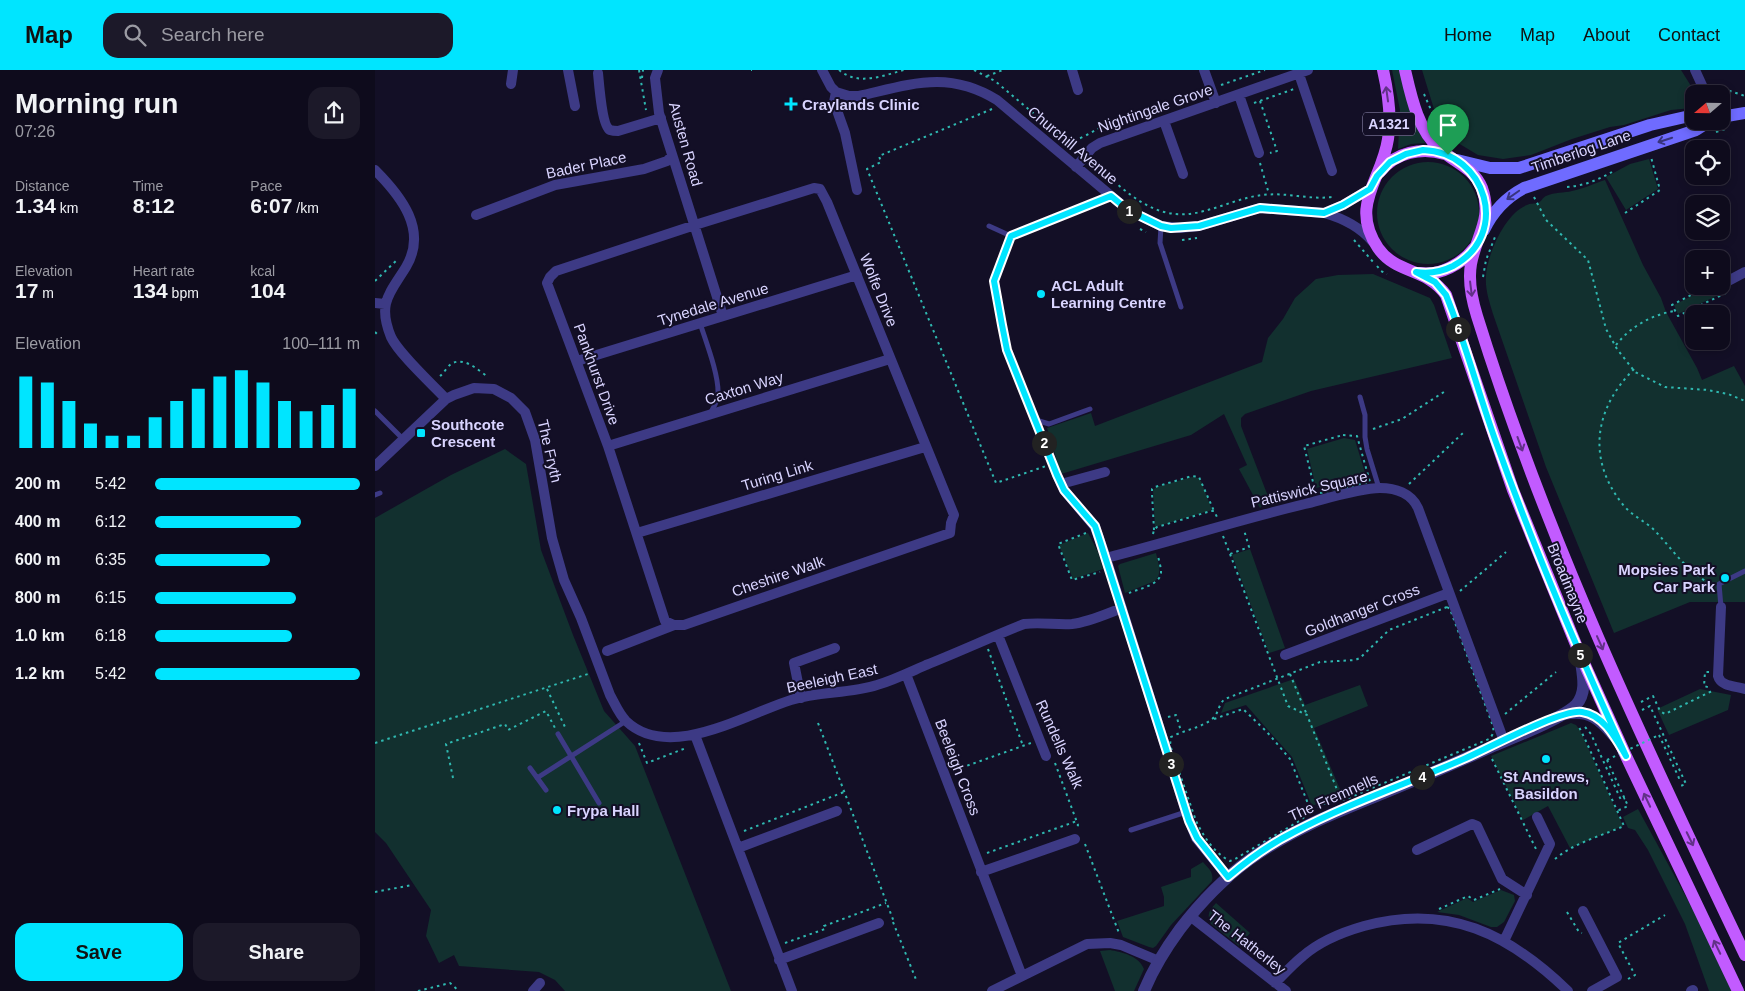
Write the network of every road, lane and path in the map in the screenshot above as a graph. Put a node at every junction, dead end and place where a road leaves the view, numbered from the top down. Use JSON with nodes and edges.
{"nodes":[{"id":1,"x":513,"y":70,"type":"edge"},
{"id":2,"x":568,"y":70,"type":"edge"},
{"id":3,"x":639,"y":70,"type":"edge"},
{"id":4,"x":643,"y":70,"type":"edge"},
{"id":5,"x":657,"y":70,"type":"edge"},
{"id":6,"x":822,"y":70,"type":"edge"},
{"id":7,"x":839,"y":70,"type":"edge"},
{"id":8,"x":903,"y":70,"type":"edge"},
{"id":9,"x":973,"y":70,"type":"edge"},
{"id":10,"x":1004,"y":70,"type":"edge"},
{"id":11,"x":1072,"y":70,"type":"edge"},
{"id":12,"x":1204,"y":70,"type":"edge"},
{"id":13,"x":1265,"y":70,"type":"edge"},
{"id":14,"x":1383,"y":70,"type":"edge"},
{"id":15,"x":1405,"y":70,"type":"edge"},
{"id":16,"x":1696,"y":70,"type":"edge"},
{"id":17,"x":598,"y":72,"type":"dead end"},
{"id":18,"x":1305,"y":72,"type":"edge"},
{"id":19,"x":987,"y":76,"type":"junction"},
{"id":20,"x":641,"y":80,"type":"junction"},
{"id":21,"x":511,"y":84,"type":"dead end"},
{"id":22,"x":1704,"y":85,"type":"edge"},
{"id":23,"x":1214,"y":87,"type":"dead end"},
{"id":24,"x":1294,"y":88,"type":"dead end"},
{"id":25,"x":1078,"y":90,"type":"dead end"},
{"id":26,"x":1423,"y":90,"type":"dead end"},
{"id":27,"x":1730,"y":91,"type":"edge"},
{"id":28,"x":836,"y":92,"type":"junction"},
{"id":29,"x":1239,"y":95,"type":"junction"},
{"id":30,"x":1745,"y":96,"type":"edge"},
{"id":31,"x":1216,"y":103,"type":"junction"},
{"id":32,"x":1249,"y":104,"type":"dead end"},
{"id":33,"x":575,"y":106,"type":"dead end"},
{"id":34,"x":992,"y":109,"type":"dead end"},
{"id":35,"x":646,"y":110,"type":"dead end"},
{"id":36,"x":1745,"y":113,"type":"edge"},
{"id":37,"x":1730,"y":116,"type":"edge"},
{"id":38,"x":1685,"y":117,"type":"edge"},
{"id":39,"x":661,"y":118,"type":"junction"},
{"id":40,"x":1164,"y":121,"type":"junction"},
{"id":41,"x":1695,"y":130,"type":"edge"},
{"id":42,"x":1077,"y":149,"type":"dead end"},
{"id":43,"x":1259,"y":153,"type":"dead end"},
{"id":44,"x":1453,"y":153,"type":"junction"},
{"id":45,"x":1651,"y":155,"type":"dead end"},
{"id":46,"x":672,"y":156,"type":"junction"},
{"id":47,"x":1093,"y":163,"type":"dead end"},
{"id":48,"x":1076,"y":167,"type":"junction"},
{"id":49,"x":375,"y":170,"type":"edge"},
{"id":50,"x":1331,"y":171,"type":"dead end"},
{"id":51,"x":1183,"y":174,"type":"dead end"},
{"id":52,"x":1377,"y":176,"type":"junction"},
{"id":53,"x":1370,"y":189,"type":"junction"},
{"id":54,"x":857,"y":190,"type":"dead end"},
{"id":55,"x":1539,"y":194,"type":"dead end"},
{"id":56,"x":1111,"y":196,"type":"junction"},
{"id":57,"x":1333,"y":197,"type":"dead end"},
{"id":58,"x":1534,"y":197,"type":"junction"},
{"id":59,"x":1529,"y":199,"type":"dead end"},
{"id":60,"x":1324,"y":213,"type":"junction"},
{"id":61,"x":1625,"y":213,"type":"dead end"},
{"id":62,"x":476,"y":215,"type":"dead end"},
{"id":63,"x":695,"y":225,"type":"junction"},
{"id":64,"x":989,"y":226,"type":"dead end"},
{"id":65,"x":1161,"y":226,"type":"junction"},
{"id":66,"x":1496,"y":234,"type":"dead end"},
{"id":67,"x":1011,"y":236,"type":"junction"},
{"id":68,"x":1199,"y":238,"type":"dead end"},
{"id":69,"x":1352,"y":238,"type":"dead end"},
{"id":70,"x":1479,"y":239,"type":"junction"},
{"id":71,"x":1181,"y":240,"type":"dead end"},
{"id":72,"x":1378,"y":247,"type":"junction"},
{"id":73,"x":399,"y":258,"type":"dead end"},
{"id":74,"x":1416,"y":272,"type":"junction"},
{"id":75,"x":1745,"y":272,"type":"edge"},
{"id":76,"x":857,"y":275,"type":"junction"},
{"id":77,"x":1390,"y":275,"type":"dead end"},
{"id":78,"x":1730,"y":280,"type":"edge"},
{"id":79,"x":375,"y":281,"type":"edge"},
{"id":80,"x":1483,"y":283,"type":"dead end"},
{"id":81,"x":1691,"y":295,"type":"edge"},
{"id":82,"x":1721,"y":295,"type":"edge"},
{"id":83,"x":380,"y":303,"type":"edge"},
{"id":84,"x":1181,"y":306,"type":"dead end"},
{"id":85,"x":1675,"y":310,"type":"junction"},
{"id":86,"x":723,"y":316,"type":"junction"},
{"id":87,"x":700,"y":323,"type":"junction"},
{"id":88,"x":375,"y":332,"type":"edge"},
{"id":89,"x":381,"y":338,"type":"dead end"},
{"id":90,"x":1616,"y":345,"type":"junction"},
{"id":91,"x":890,"y":359,"type":"junction"},
{"id":92,"x":577,"y":361,"type":"junction"},
{"id":93,"x":1634,"y":370,"type":"junction"},
{"id":94,"x":435,"y":376,"type":"dead end"},
{"id":95,"x":492,"y":380,"type":"dead end"},
{"id":96,"x":1447,"y":390,"type":"dead end"},
{"id":97,"x":1360,"y":397,"type":"dead end"},
{"id":98,"x":446,"y":400,"type":"junction"},
{"id":99,"x":1745,"y":400,"type":"edge"},
{"id":100,"x":1090,"y":409,"type":"dead end"},
{"id":101,"x":375,"y":411,"type":"edge"},
{"id":102,"x":709,"y":415,"type":"junction"},
{"id":103,"x":1036,"y":420,"type":"junction"},
{"id":104,"x":1369,"y":431,"type":"dead end"},
{"id":105,"x":1464,"y":432,"type":"dead end"},
{"id":106,"x":404,"y":440,"type":"junction"},
{"id":107,"x":608,"y":446,"type":"junction"},
{"id":108,"x":925,"y":447,"type":"junction"},
{"id":109,"x":1052,"y":464,"type":"junction"},
{"id":110,"x":375,"y":466,"type":"edge"},
{"id":111,"x":1105,"y":472,"type":"dead end"},
{"id":112,"x":1059,"y":480,"type":"junction"},
{"id":113,"x":1405,"y":487,"type":"dead end"},
{"id":114,"x":1379,"y":488,"type":"junction"},
{"id":115,"x":1316,"y":494,"type":"junction"},
{"id":116,"x":1313,"y":496,"type":"dead end"},
{"id":117,"x":1214,"y":511,"type":"junction"},
{"id":118,"x":1219,"y":520,"type":"dead end"},
{"id":119,"x":951,"y":523,"type":"joint"},
{"id":120,"x":1243,"y":528,"type":"dead end"},
{"id":121,"x":1154,"y":530,"type":"junction"},
{"id":122,"x":637,"y":533,"type":"junction"},
{"id":123,"x":1220,"y":533,"type":"dead end"},
{"id":124,"x":1089,"y":534,"type":"dead end"},
{"id":125,"x":1154,"y":539,"type":"dead end"},
{"id":126,"x":1157,"y":551,"type":"dead end"},
{"id":127,"x":1506,"y":552,"type":"dead end"},
{"id":128,"x":1230,"y":554,"type":"junction"},
{"id":129,"x":1106,"y":558,"type":"junction"},
{"id":130,"x":1105,"y":570,"type":"dead end"},
{"id":131,"x":1745,"y":571,"type":"edge"},
{"id":132,"x":1712,"y":588,"type":"dead end"},
{"id":133,"x":1125,"y":594,"type":"dead end"},
{"id":134,"x":1452,"y":594,"type":"junction"},
{"id":135,"x":1721,"y":607,"type":"joint"},
{"id":136,"x":1121,"y":608,"type":"junction"},
{"id":137,"x":581,"y":618,"type":"joint"},
{"id":138,"x":674,"y":625,"type":"junction"},
{"id":139,"x":998,"y":635,"type":"junction"},
{"id":140,"x":991,"y":644,"type":"dead end"},
{"id":141,"x":835,"y":648,"type":"dead end"},
{"id":142,"x":607,"y":651,"type":"dead end"},
{"id":143,"x":1579,"y":652,"type":"junction"},
{"id":144,"x":1285,"y":655,"type":"dead end"},
{"id":145,"x":596,"y":671,"type":"junction"},
{"id":146,"x":1556,"y":672,"type":"dead end"},
{"id":147,"x":1713,"y":672,"type":"dead end"},
{"id":148,"x":906,"y":674,"type":"junction"},
{"id":149,"x":1290,"y":674,"type":"junction"},
{"id":150,"x":1277,"y":679,"type":"junction"},
{"id":151,"x":594,"y":680,"type":"dead end"},
{"id":152,"x":547,"y":688,"type":"junction"},
{"id":153,"x":1745,"y":689,"type":"edge"},
{"id":154,"x":801,"y":698,"type":"junction"},
{"id":155,"x":1638,"y":703,"type":"dead end"},
{"id":156,"x":1164,"y":713,"type":"dead end"},
{"id":157,"x":1307,"y":715,"type":"junction"},
{"id":158,"x":1562,"y":715,"type":"junction"},
{"id":159,"x":1644,"y":716,"type":"dead end"},
{"id":160,"x":1501,"y":717,"type":"dead end"},
{"id":161,"x":626,"y":720,"type":"junction"},
{"id":162,"x":1211,"y":720,"type":"junction"},
{"id":163,"x":818,"y":723,"type":"dead end"},
{"id":164,"x":565,"y":727,"type":"dead end"},
{"id":165,"x":1181,"y":732,"type":"junction"},
{"id":166,"x":558,"y":734,"type":"joint"},
{"id":167,"x":1653,"y":734,"type":"dead end"},
{"id":168,"x":695,"y":735,"type":"junction"},
{"id":169,"x":1035,"y":741,"type":"dead end"},
{"id":170,"x":1504,"y":741,"type":"junction"},
{"id":171,"x":375,"y":743,"type":"edge"},
{"id":172,"x":1657,"y":743,"type":"dead end"},
{"id":173,"x":1023,"y":746,"type":"junction"},
{"id":174,"x":1490,"y":755,"type":"dead end"},
{"id":175,"x":571,"y":756,"type":"junction"},
{"id":176,"x":1046,"y":756,"type":"joint"},
{"id":177,"x":1626,"y":756,"type":"junction"},
{"id":178,"x":530,"y":768,"type":"dead end"},
{"id":179,"x":948,"y":773,"type":"dead end"},
{"id":180,"x":1683,"y":777,"type":"junction"},
{"id":181,"x":453,"y":778,"type":"dead end"},
{"id":182,"x":537,"y":778,"type":"junction"},
{"id":183,"x":545,"y":790,"type":"dead end"},
{"id":184,"x":844,"y":792,"type":"junction"},
{"id":185,"x":1681,"y":793,"type":"dead end"},
{"id":186,"x":1625,"y":798,"type":"junction"},
{"id":187,"x":1341,"y":800,"type":"junction"},
{"id":188,"x":599,"y":803,"type":"dead end"},
{"id":189,"x":837,"y":811,"type":"dead end"},
{"id":190,"x":1311,"y":811,"type":"junction"},
{"id":191,"x":1617,"y":811,"type":"junction"},
{"id":192,"x":1186,"y":812,"type":"junction"},
{"id":193,"x":1537,"y":817,"type":"dead end"},
{"id":194,"x":1077,"y":821,"type":"junction"},
{"id":195,"x":1078,"y":825,"type":"junction"},
{"id":196,"x":1131,"y":830,"type":"dead end"},
{"id":197,"x":738,"y":833,"type":"dead end"},
{"id":198,"x":1080,"y":837,"type":"junction"},
{"id":199,"x":738,"y":848,"type":"junction"},
{"id":200,"x":1417,"y":850,"type":"dead end"},
{"id":201,"x":1538,"y":853,"type":"dead end"},
{"id":202,"x":980,"y":856,"type":"dead end"},
{"id":203,"x":1553,"y":862,"type":"dead end"},
{"id":204,"x":981,"y":872,"type":"junction"},
{"id":205,"x":1228,"y":877,"type":"junction"},
{"id":206,"x":412,"y":885,"type":"dead end"},
{"id":207,"x":1506,"y":888,"type":"dead end"},
{"id":208,"x":375,"y":892,"type":"edge"},
{"id":209,"x":1527,"y":895,"type":"junction"},
{"id":210,"x":887,"y":902,"type":"junction"},
{"id":211,"x":1438,"y":910,"type":"dead end"},
{"id":212,"x":1583,"y":911,"type":"dead end"},
{"id":213,"x":1567,"y":912,"type":"dead end"},
{"id":214,"x":1665,"y":915,"type":"dead end"},
{"id":215,"x":1190,"y":916,"type":"junction"},
{"id":216,"x":879,"y":923,"type":"dead end"},
{"id":217,"x":1588,"y":930,"type":"dead end"},
{"id":218,"x":1121,"y":938,"type":"dead end"},
{"id":219,"x":1504,"y":942,"type":"junction"},
{"id":220,"x":780,"y":945,"type":"dead end"},
{"id":221,"x":1745,"y":955,"type":"edge"},
{"id":222,"x":779,"y":960,"type":"junction"},
{"id":223,"x":1159,"y":961,"type":"junction"},
{"id":224,"x":1022,"y":976,"type":"junction"},
{"id":225,"x":1628,"y":979,"type":"dead end"},
{"id":226,"x":917,"y":982,"type":"dead end"},
{"id":227,"x":1275,"y":983,"type":"junction"},
{"id":228,"x":418,"y":991,"type":"edge"},
{"id":229,"x":459,"y":991,"type":"edge"},
{"id":230,"x":791,"y":991,"type":"edge"},
{"id":231,"x":992,"y":991,"type":"edge"},
{"id":232,"x":1144,"y":991,"type":"edge"},
{"id":233,"x":1285,"y":991,"type":"edge"},
{"id":234,"x":1568,"y":991,"type":"edge"},
{"id":235,"x":1592,"y":991,"type":"edge"},
{"id":236,"x":1738,"y":991,"type":"edge"}],
"edges":[{"from":1,"to":21,"type":"street"},
{"from":2,"to":33,"type":"street"},
{"from":3,"to":20,"type":"path"},
{"from":4,"to":20,"type":"path"},
{"from":5,"to":39,"type":"street","name":"Austen Road"},
{"from":6,"to":28,"type":"street"},
{"from":7,"to":8,"type":"path"},
{"from":9,"to":19,"type":"path"},
{"from":10,"to":19,"type":"path"},
{"from":11,"to":25,"type":"street"},
{"from":12,"to":31,"type":"street"},
{"from":13,"to":23,"type":"path"},
{"from":52,"to":14,"type":"main road","name":"Broadmayne","number":"A1321","one_way":true},
{"from":15,"to":44,"type":"main road","name":"Broadmayne","number":"A1321"},
{"from":16,"to":22,"type":"street"},
{"from":17,"to":39,"type":"street"},
{"from":18,"to":29,"type":"street","name":"Nightingale Grove"},
{"from":18,"to":50,"type":"street"},
{"from":19,"to":42,"type":"path"},
{"from":20,"to":35,"type":"path"},
{"from":24,"to":32,"type":"path"},
{"from":26,"to":44,"type":"path"},
{"from":27,"to":30,"type":"path"},
{"from":28,"to":48,"type":"street","name":"Churchill Avenue"},
{"from":28,"to":54,"type":"street"},
{"from":29,"to":31,"type":"street","name":"Nightingale Grove"},
{"from":29,"to":43,"type":"street"},
{"from":31,"to":40,"type":"street","name":"Nightingale Grove"},
{"from":34,"to":109,"type":"path"},
{"from":36,"to":37,"type":"main road"},
{"from":38,"to":44,"type":"main road","name":"Timberlog Lane"},
{"from":39,"to":46,"type":"street","name":"Austen Road"},
{"from":40,"to":48,"type":"street","name":"Nightingale Grove"},
{"from":40,"to":51,"type":"street"},
{"from":41,"to":70,"type":"main road","name":"Timberlog Lane","one_way":true},
{"from":44,"to":52,"type":"main road","name":"Broadmayne","number":"A1321"},
{"from":44,"to":70,"type":"main road","name":"Broadmayne","number":"A1321"},
{"from":45,"to":61,"type":"path"},
{"from":46,"to":62,"type":"street","name":"Bader Place"},
{"from":46,"to":63,"type":"street","name":"Austen Road"},
{"from":47,"to":57,"type":"path"},
{"from":48,"to":56,"type":"street","name":"Churchill Avenue"},
{"from":49,"to":83,"type":"street"},
{"from":52,"to":53,"type":"main road","name":"Broadmayne","number":"A1321"},
{"from":53,"to":60,"type":"street","name":"Churchill Avenue"},
{"from":53,"to":72,"type":"main road","name":"Broadmayne","number":"A1321"},
{"from":55,"to":58,"type":"path"},
{"from":56,"to":65,"type":"street","name":"Churchill Avenue"},
{"from":56,"to":67,"type":"lane"},
{"from":58,"to":59,"type":"path"},
{"from":58,"to":90,"type":"path"},
{"from":60,"to":65,"type":"street","name":"Churchill Avenue"},
{"from":60,"to":72,"type":"street","name":"Churchill Avenue"},
{"from":63,"to":76,"type":"street","name":"Wolfe Drive"},
{"from":63,"to":86,"type":"street","name":"Austen Road"},
{"from":63,"to":92,"type":"street","name":"Pankhurst Drive"},
{"from":64,"to":67,"type":"lane"},
{"from":65,"to":84,"type":"lane"},
{"from":66,"to":80,"type":"path"},
{"from":67,"to":103,"type":"lane"},
{"from":68,"to":71,"type":"path"},
{"from":69,"to":77,"type":"path"},
{"from":70,"to":74,"type":"main road","name":"Broadmayne","number":"A1321"},
{"from":70,"to":221,"type":"main road","name":"Broadmayne","number":"A1321","one_way":true},
{"from":72,"to":74,"type":"main road","name":"Broadmayne","number":"A1321"},
{"from":73,"to":79,"type":"path"},
{"from":74,"to":143,"type":"main road","name":"Broadmayne","number":"A1321"},
{"from":75,"to":78,"type":"street"},
{"from":76,"to":86,"type":"street","name":"Tynedale Avenue"},
{"from":76,"to":91,"type":"street","name":"Wolfe Drive"},
{"from":81,"to":85,"type":"path"},
{"from":82,"to":85,"type":"path"},
{"from":83,"to":98,"type":"street"},
{"from":85,"to":90,"type":"path"},
{"from":86,"to":87,"type":"street","name":"Tynedale Avenue"},
{"from":87,"to":92,"type":"street","name":"Tynedale Avenue"},
{"from":87,"to":102,"type":"lane"},
{"from":88,"to":89,"type":"path"},
{"from":90,"to":93,"type":"path"},
{"from":91,"to":102,"type":"street","name":"Caxton Way"},
{"from":91,"to":108,"type":"street","name":"Wolfe Drive"},
{"from":92,"to":107,"type":"street","name":"Pankhurst Drive"},
{"from":93,"to":99,"type":"path"},
{"from":93,"to":132,"type":"path"},
{"from":94,"to":95,"type":"path"},
{"from":96,"to":104,"type":"path"},
{"from":97,"to":114,"type":"lane"},
{"from":98,"to":106,"type":"street","name":"The Fryth"},
{"from":98,"to":137,"type":"street","name":"The Fryth"},
{"from":100,"to":103,"type":"lane"},
{"from":101,"to":106,"type":"lane"},
{"from":102,"to":107,"type":"street","name":"Caxton Way"},
{"from":103,"to":109,"type":"path"},
{"from":105,"to":113,"type":"path"},
{"from":106,"to":110,"type":"street","name":"The Fryth"},
{"from":107,"to":122,"type":"street","name":"Pankhurst Drive"},
{"from":108,"to":119,"type":"street","name":"Wolfe Drive"},
{"from":108,"to":122,"type":"street","name":"Turing Link"},
{"from":109,"to":112,"type":"path"},
{"from":111,"to":112,"type":"street"},
{"from":112,"to":129,"type":"street"},
{"from":114,"to":129,"type":"street","name":"Pattiswick Square"},
{"from":114,"to":134,"type":"street","name":"Pattiswick Square"},
{"from":115,"to":115,"type":"path"},
{"from":115,"to":116,"type":"path"},
{"from":117,"to":118,"type":"path"},
{"from":117,"to":121,"type":"path"},
{"from":117,"to":121,"type":"path"},
{"from":119,"to":138,"type":"street","name":"Cheshire Walk"},
{"from":120,"to":128,"type":"path"},
{"from":121,"to":125,"type":"path"},
{"from":122,"to":138,"type":"street","name":"Pankhurst Drive"},
{"from":123,"to":128,"type":"path"},
{"from":124,"to":130,"type":"path"},
{"from":126,"to":133,"type":"path"},
{"from":127,"to":134,"type":"path"},
{"from":128,"to":150,"type":"path"},
{"from":129,"to":136,"type":"street"},
{"from":131,"to":135,"type":"lane"},
{"from":134,"to":144,"type":"street","name":"Goldhanger Cross"},
{"from":134,"to":170,"type":"street","name":"Pattiswick Square"},
{"from":135,"to":153,"type":"street"},
{"from":136,"to":139,"type":"street","name":"Beeleigh East"},
{"from":136,"to":192,"type":"street"},
{"from":137,"to":145,"type":"street","name":"Beeleigh East"},
{"from":138,"to":142,"type":"street","name":"Cheshire Walk"},
{"from":139,"to":148,"type":"street","name":"Beeleigh East"},
{"from":139,"to":176,"type":"street","name":"Rundells Walk"},
{"from":140,"to":173,"type":"path"},
{"from":141,"to":154,"type":"street"},
{"from":143,"to":158,"type":"street","name":"The Fremnells"},
{"from":143,"to":177,"type":"main road","name":"Broadmayne","number":"A1321"},
{"from":145,"to":151,"type":"path"},
{"from":145,"to":152,"type":"path"},
{"from":145,"to":161,"type":"street","name":"Beeleigh East"},
{"from":146,"to":160,"type":"path"},
{"from":147,"to":155,"type":"path"},
{"from":148,"to":154,"type":"street","name":"Beeleigh East"},
{"from":148,"to":204,"type":"street","name":"Beeleigh Cross"},
{"from":149,"to":150,"type":"path"},
{"from":149,"to":157,"type":"path"},
{"from":149,"to":187,"type":"path"},
{"from":150,"to":157,"type":"path"},
{"from":150,"to":162,"type":"path"},
{"from":152,"to":164,"type":"path"},
{"from":152,"to":171,"type":"path"},
{"from":154,"to":168,"type":"street","name":"Beeleigh East"},
{"from":156,"to":165,"type":"path"},
{"from":157,"to":187,"type":"path"},
{"from":158,"to":170,"type":"street","name":"The Fremnells"},
{"from":158,"to":177,"type":"street","name":"The Fremnells"},
{"from":159,"to":180,"type":"path"},
{"from":161,"to":168,"type":"street","name":"Beeleigh East"},
{"from":161,"to":175,"type":"lane"},
{"from":162,"to":165,"type":"path"},
{"from":162,"to":190,"type":"path"},
{"from":163,"to":184,"type":"path"},
{"from":165,"to":190,"type":"path"},
{"from":166,"to":175,"type":"lane"},
{"from":166,"to":181,"type":"path"},
{"from":167,"to":172,"type":"path"},
{"from":168,"to":199,"type":"street"},
{"from":169,"to":173,"type":"path"},
{"from":170,"to":205,"type":"street","name":"The Fremnells"},
{"from":173,"to":179,"type":"path"},
{"from":174,"to":201,"type":"path"},
{"from":175,"to":182,"type":"lane"},
{"from":175,"to":188,"type":"lane"},
{"from":176,"to":194,"type":"path","name":"Rundells Walk"},
{"from":236,"to":177,"type":"main road","name":"Broadmayne","number":"A1321","one_way":true},
{"from":178,"to":182,"type":"lane"},
{"from":180,"to":185,"type":"path"},
{"from":180,"to":186,"type":"path","bridge":true},
{"from":182,"to":183,"type":"lane"},
{"from":184,"to":197,"type":"path"},
{"from":184,"to":210,"type":"path"},
{"from":186,"to":191,"type":"path"},
{"from":186,"to":191,"type":"path"},
{"from":187,"to":190,"type":"path"},
{"from":189,"to":199,"type":"street"},
{"from":191,"to":203,"type":"path"},
{"from":192,"to":196,"type":"lane"},
{"from":192,"to":205,"type":"street"},
{"from":193,"to":209,"type":"street"},
{"from":194,"to":195,"type":"path","name":"Rundells Walk"},
{"from":194,"to":202,"type":"path"},
{"from":195,"to":198,"type":"path","name":"Rundells Walk"},
{"from":195,"to":198,"type":"path"},
{"from":198,"to":204,"type":"street"},
{"from":198,"to":218,"type":"path"},
{"from":199,"to":222,"type":"street"},
{"from":200,"to":209,"type":"street"},
{"from":204,"to":224,"type":"street","name":"Beeleigh Cross"},
{"from":205,"to":215,"type":"street","name":"The Fremnells"},
{"from":206,"to":208,"type":"path"},
{"from":207,"to":211,"type":"path"},
{"from":209,"to":219,"type":"street"},
{"from":210,"to":220,"type":"path"},
{"from":210,"to":226,"type":"path"},
{"from":212,"to":235,"type":"street"},
{"from":213,"to":217,"type":"path"},
{"from":214,"to":225,"type":"path"},
{"from":215,"to":223,"type":"street","name":"The Fremnells"},
{"from":215,"to":227,"type":"street","name":"The Hatherley"},
{"from":216,"to":222,"type":"street"},
{"from":219,"to":227,"type":"street"},
{"from":219,"to":234,"type":"street"},
{"from":222,"to":230,"type":"street"},
{"from":223,"to":224,"type":"street"},
{"from":223,"to":232,"type":"street","name":"The Fremnells"},
{"from":224,"to":231,"type":"street"},
{"from":227,"to":233,"type":"street","name":"The Hatherley"},
{"from":228,"to":229,"type":"path"}]}
